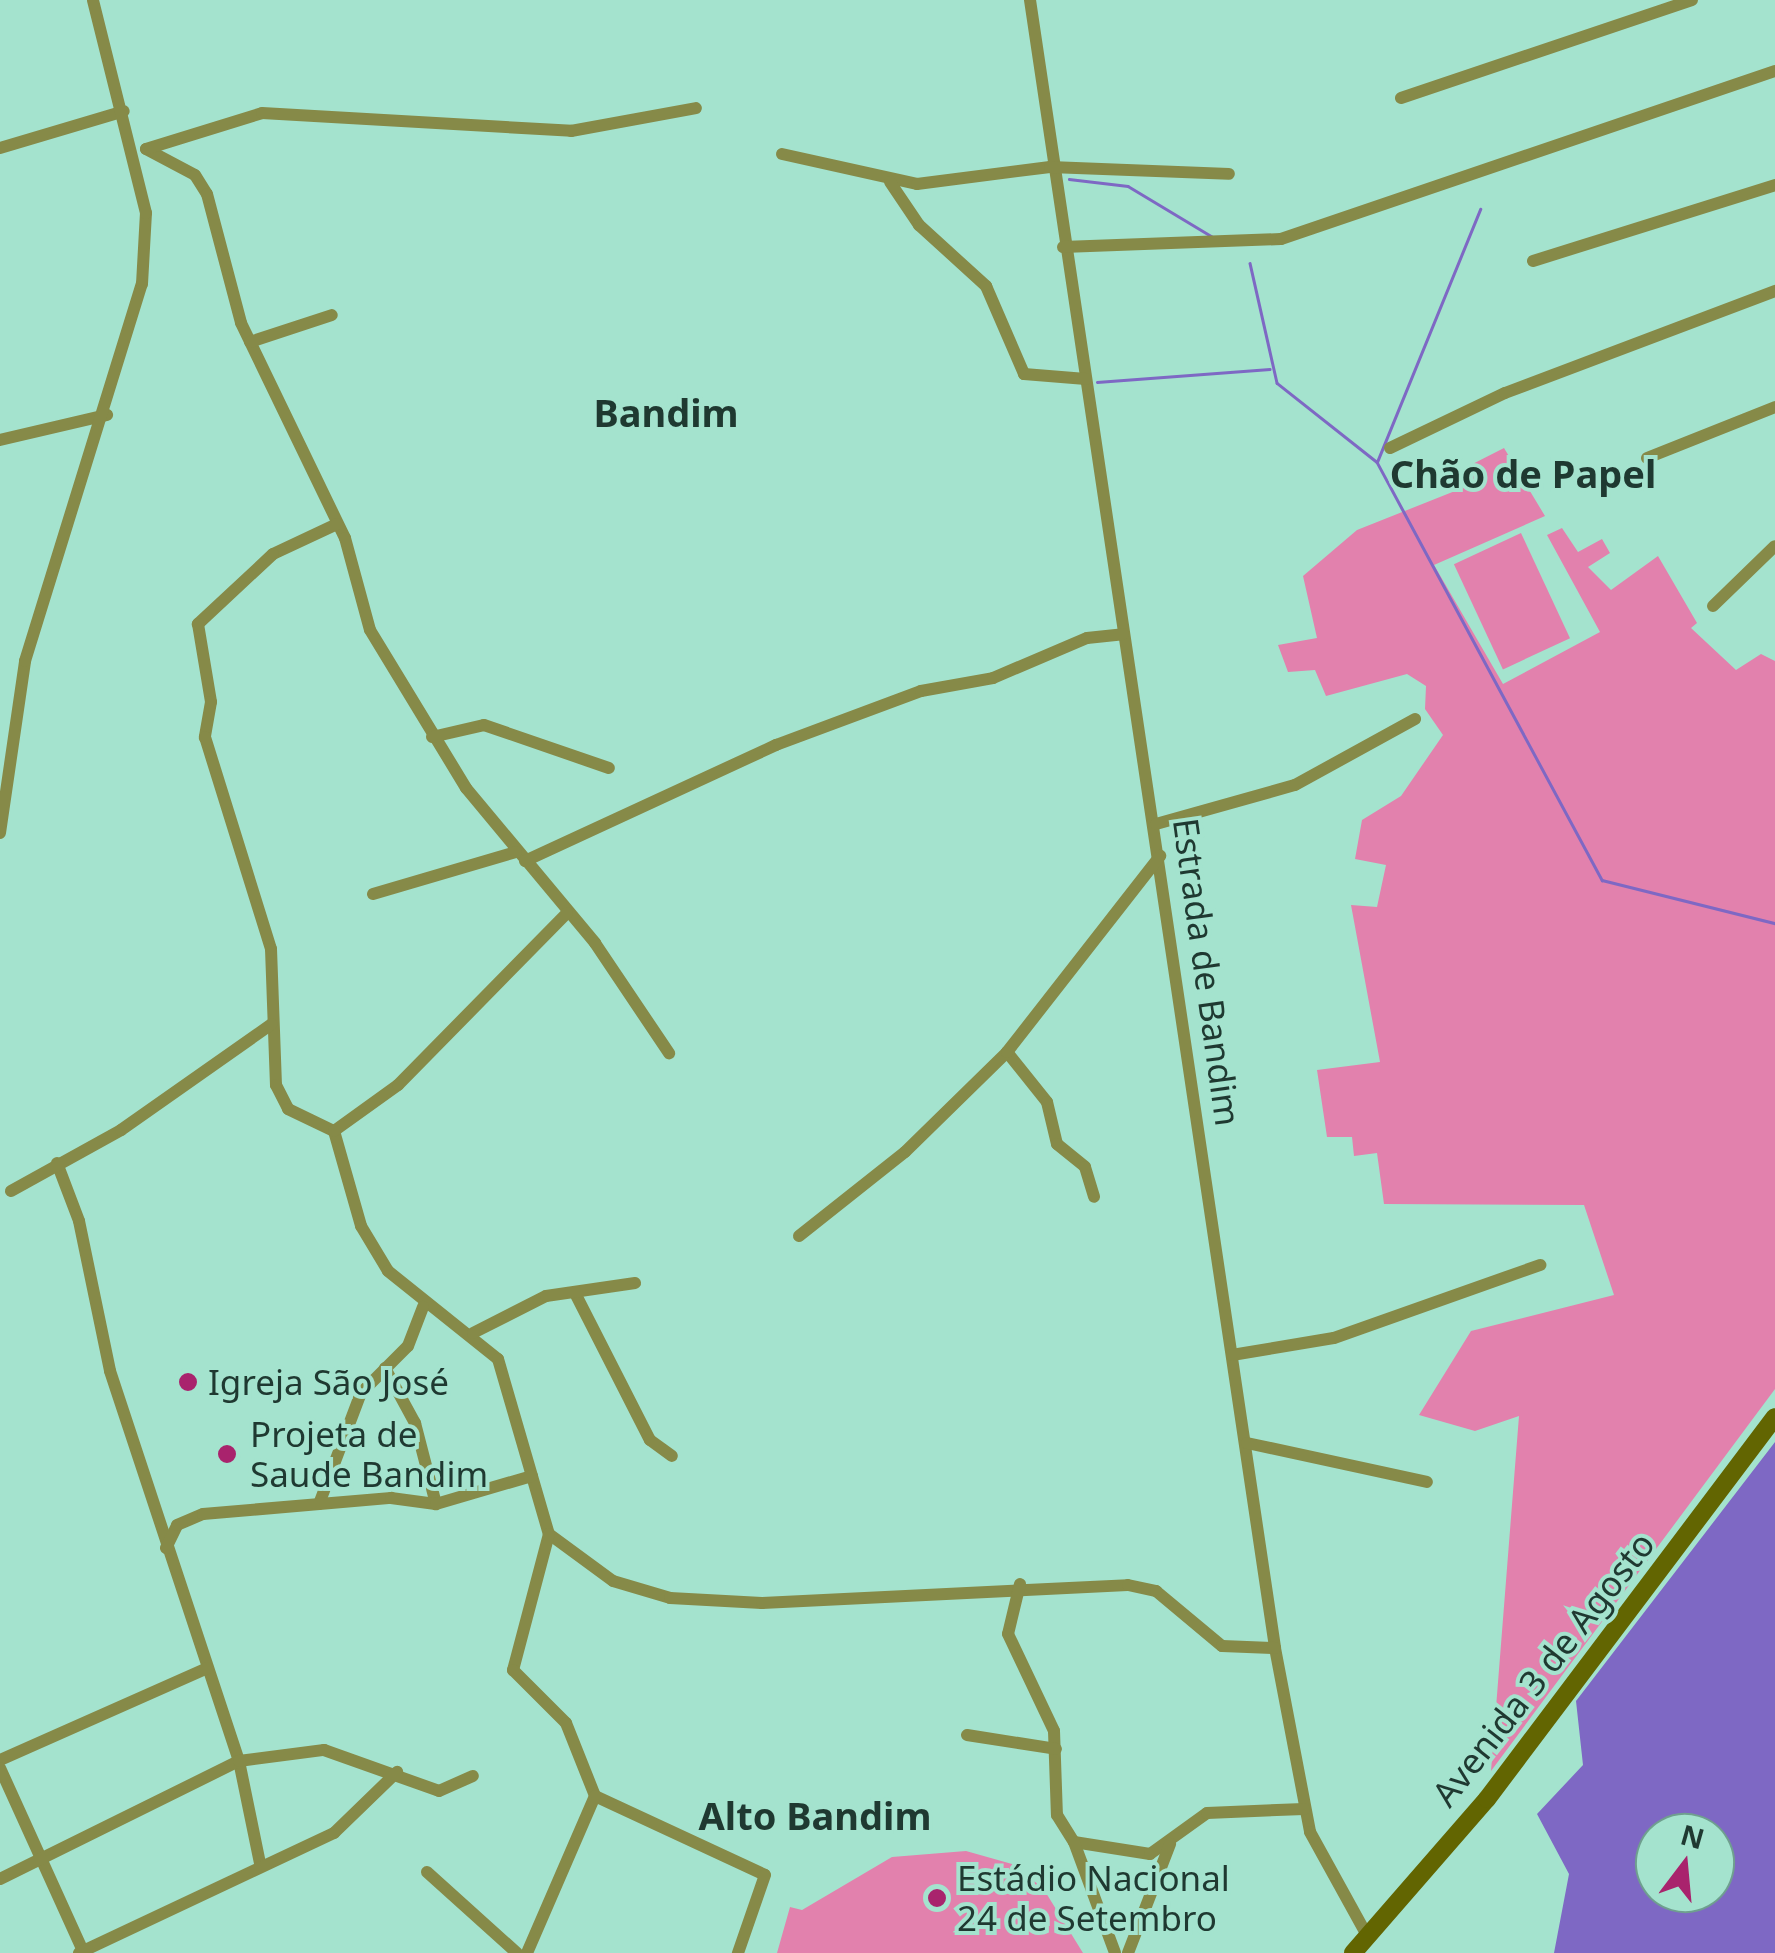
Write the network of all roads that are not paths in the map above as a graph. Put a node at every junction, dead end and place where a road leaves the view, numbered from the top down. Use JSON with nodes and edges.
{"nodes":[{"id":1,"x":92,"y":0,"type":"edge"},
{"id":2,"x":1030,"y":0,"type":"edge"},
{"id":3,"x":1692,"y":0,"type":"edge"},
{"id":4,"x":1775,"y":71,"type":"edge"},
{"id":5,"x":1401,"y":98,"type":"dead end"},
{"id":6,"x":696,"y":108,"type":"dead end"},
{"id":7,"x":124,"y":111,"type":"junction"},
{"id":8,"x":0,"y":148,"type":"edge"},
{"id":9,"x":140,"y":151,"type":"junction"},
{"id":10,"x":782,"y":154,"type":"dead end"},
{"id":11,"x":1050,"y":167,"type":"junction"},
{"id":12,"x":1229,"y":174,"type":"dead end"},
{"id":13,"x":890,"y":182,"type":"junction"},
{"id":14,"x":1775,"y":185,"type":"edge"},
{"id":15,"x":1063,"y":247,"type":"junction"},
{"id":16,"x":1533,"y":260,"type":"dead end"},
{"id":17,"x":1775,"y":291,"type":"edge"},
{"id":18,"x":332,"y":314,"type":"dead end"},
{"id":19,"x":250,"y":342,"type":"junction"},
{"id":20,"x":1086,"y":379,"type":"junction"},
{"id":21,"x":1775,"y":407,"type":"edge"},
{"id":22,"x":107,"y":415,"type":"junction"},
{"id":23,"x":0,"y":440,"type":"edge"},
{"id":24,"x":1390,"y":448,"type":"dead end"},
{"id":25,"x":1647,"y":458,"type":"dead end"},
{"id":26,"x":337,"y":524,"type":"junction"},
{"id":27,"x":1775,"y":546,"type":"edge"},
{"id":28,"x":1713,"y":606,"type":"dead end"},
{"id":29,"x":1123,"y":634,"type":"junction"},
{"id":30,"x":1414,"y":719,"type":"dead end"},
{"id":31,"x":432,"y":737,"type":"junction"},
{"id":32,"x":610,"y":768,"type":"dead end"},
{"id":33,"x":1156,"y":824,"type":"junction"},
{"id":34,"x":0,"y":833,"type":"edge"},
{"id":35,"x":520,"y":856,"type":"junction"},
{"id":36,"x":1160,"y":856,"type":"junction"},
{"id":37,"x":372,"y":894,"type":"dead end"},
{"id":38,"x":568,"y":913,"type":"junction"},
{"id":39,"x":272,"y":1024,"type":"junction"},
{"id":40,"x":1008,"y":1052,"type":"junction"},
{"id":41,"x":669,"y":1053,"type":"dead end"},
{"id":42,"x":334,"y":1132,"type":"junction"},
{"id":43,"x":56,"y":1163,"type":"junction"},
{"id":44,"x":11,"y":1191,"type":"dead end"},
{"id":45,"x":1094,"y":1197,"type":"dead end"},
{"id":46,"x":799,"y":1236,"type":"dead end"},
{"id":47,"x":1540,"y":1265,"type":"dead end"},
{"id":48,"x":635,"y":1283,"type":"dead end"},
{"id":49,"x":575,"y":1293,"type":"junction"},
{"id":50,"x":423,"y":1307,"type":"junction"},
{"id":51,"x":474,"y":1332,"type":"junction"},
{"id":52,"x":1232,"y":1355,"type":"junction"},
{"id":53,"x":385,"y":1368,"type":"junction"},
{"id":54,"x":1775,"y":1417,"type":"edge"},
{"id":55,"x":1247,"y":1442,"type":"junction"},
{"id":56,"x":672,"y":1456,"type":"dead end"},
{"id":57,"x":532,"y":1476,"type":"junction"},
{"id":58,"x":1427,"y":1482,"type":"dead end"},
{"id":59,"x":319,"y":1504,"type":"junction"},
{"id":60,"x":436,"y":1504,"type":"junction"},
{"id":61,"x":548,"y":1534,"type":"junction"},
{"id":62,"x":166,"y":1548,"type":"junction"},
{"id":63,"x":1020,"y":1584,"type":"junction"},
{"id":64,"x":1275,"y":1648,"type":"junction"},
{"id":65,"x":208,"y":1668,"type":"junction"},
{"id":66,"x":967,"y":1735,"type":"dead end"},
{"id":67,"x":1056,"y":1749,"type":"junction"},
{"id":68,"x":0,"y":1760,"type":"edge"},
{"id":69,"x":239,"y":1760,"type":"junction"},
{"id":70,"x":0,"y":1768,"type":"edge"},
{"id":71,"x":397,"y":1772,"type":"junction"},
{"id":72,"x":473,"y":1776,"type":"dead end"},
{"id":73,"x":595,"y":1796,"type":"junction"},
{"id":74,"x":1304,"y":1809,"type":"junction"},
{"id":75,"x":1074,"y":1842,"type":"junction"},
{"id":76,"x":1172,"y":1842,"type":"junction"},
{"id":77,"x":40,"y":1859,"type":"junction"},
{"id":78,"x":260,"y":1862,"type":"junction"},
{"id":79,"x":427,"y":1872,"type":"dead end"},
{"id":80,"x":0,"y":1879,"type":"edge"},
{"id":81,"x":1368,"y":1937,"type":"junction"},
{"id":82,"x":82,"y":1952,"type":"edge"},
{"id":83,"x":518,"y":1953,"type":"edge"},
{"id":84,"x":527,"y":1953,"type":"edge"},
{"id":85,"x":738,"y":1953,"type":"edge"},
{"id":86,"x":1115,"y":1953,"type":"edge"},
{"id":87,"x":1128,"y":1953,"type":"edge"},
{"id":88,"x":1353,"y":1953,"type":"edge"}],
"edges":[{"from":1,"to":7,"type":"street"},
{"from":2,"to":11,"type":"street","name":"Estrada de Bandim"},
{"from":3,"to":5,"type":"street"},
{"from":4,"to":15,"type":"street"},
{"from":6,"to":9,"type":"street"},
{"from":7,"to":8,"type":"street"},
{"from":7,"to":9,"type":"street"},
{"from":9,"to":19,"type":"street"},
{"from":9,"to":22,"type":"street"},
{"from":10,"to":13,"type":"street"},
{"from":11,"to":12,"type":"street"},
{"from":11,"to":13,"type":"street"},
{"from":11,"to":15,"type":"street","name":"Estrada de Bandim"},
{"from":13,"to":20,"type":"street"},
{"from":14,"to":16,"type":"street"},
{"from":15,"to":20,"type":"street","name":"Estrada de Bandim"},
{"from":17,"to":24,"type":"street"},
{"from":18,"to":19,"type":"street"},
{"from":19,"to":26,"type":"street"},
{"from":20,"to":29,"type":"street","name":"Estrada de Bandim"},
{"from":21,"to":25,"type":"street"},
{"from":22,"to":23,"type":"street"},
{"from":22,"to":34,"type":"street"},
{"from":26,"to":31,"type":"street"},
{"from":26,"to":39,"type":"street"},
{"from":27,"to":28,"type":"street"},
{"from":29,"to":33,"type":"street","name":"Estrada de Bandim"},
{"from":29,"to":35,"type":"street"},
{"from":30,"to":33,"type":"street"},
{"from":31,"to":32,"type":"street"},
{"from":31,"to":35,"type":"street"},
{"from":33,"to":36,"type":"street","name":"Estrada de Bandim"},
{"from":35,"to":37,"type":"street"},
{"from":35,"to":38,"type":"street"},
{"from":36,"to":40,"type":"street"},
{"from":36,"to":52,"type":"street","name":"Estrada de Bandim"},
{"from":38,"to":41,"type":"street"},
{"from":38,"to":42,"type":"street"},
{"from":39,"to":42,"type":"street"},
{"from":39,"to":43,"type":"street"},
{"from":40,"to":45,"type":"street"},
{"from":40,"to":46,"type":"street"},
{"from":42,"to":50,"type":"street"},
{"from":43,"to":44,"type":"street"},
{"from":43,"to":62,"type":"street"},
{"from":47,"to":52,"type":"street"},
{"from":48,"to":49,"type":"street"},
{"from":49,"to":51,"type":"street"},
{"from":49,"to":56,"type":"street"},
{"from":50,"to":51,"type":"street"},
{"from":50,"to":53,"type":"street"},
{"from":51,"to":57,"type":"street"},
{"from":52,"to":55,"type":"street","name":"Estrada de Bandim"},
{"from":53,"to":59,"type":"street"},
{"from":53,"to":60,"type":"street"},
{"from":54,"to":81,"type":"street","name":"Avenida 3 de Agosto"},
{"from":55,"to":58,"type":"street"},
{"from":55,"to":64,"type":"street","name":"Estrada de Bandim"},
{"from":57,"to":60,"type":"street"},
{"from":57,"to":61,"type":"street"},
{"from":59,"to":60,"type":"street"},
{"from":59,"to":62,"type":"street"},
{"from":61,"to":63,"type":"street"},
{"from":61,"to":73,"type":"street"},
{"from":62,"to":65,"type":"street"},
{"from":63,"to":64,"type":"street"},
{"from":63,"to":67,"type":"street"},
{"from":64,"to":74,"type":"street","name":"Estrada de Bandim"},
{"from":65,"to":68,"type":"street"},
{"from":65,"to":69,"type":"street"},
{"from":66,"to":67,"type":"street"},
{"from":67,"to":75,"type":"street"},
{"from":69,"to":71,"type":"street"},
{"from":69,"to":77,"type":"street"},
{"from":69,"to":78,"type":"street"},
{"from":70,"to":77,"type":"street"},
{"from":71,"to":72,"type":"street"},
{"from":71,"to":78,"type":"street"},
{"from":73,"to":84,"type":"street"},
{"from":73,"to":85,"type":"street"},
{"from":74,"to":76,"type":"street"},
{"from":74,"to":81,"type":"street","name":"Estrada de Bandim"},
{"from":75,"to":76,"type":"street"},
{"from":75,"to":86,"type":"street"},
{"from":76,"to":87,"type":"street"},
{"from":77,"to":80,"type":"street"},
{"from":77,"to":82,"type":"street"},
{"from":78,"to":82,"type":"street"},
{"from":79,"to":83,"type":"street"},
{"from":81,"to":88,"type":"street","name":"Avenida 3 de Agosto"}]}
